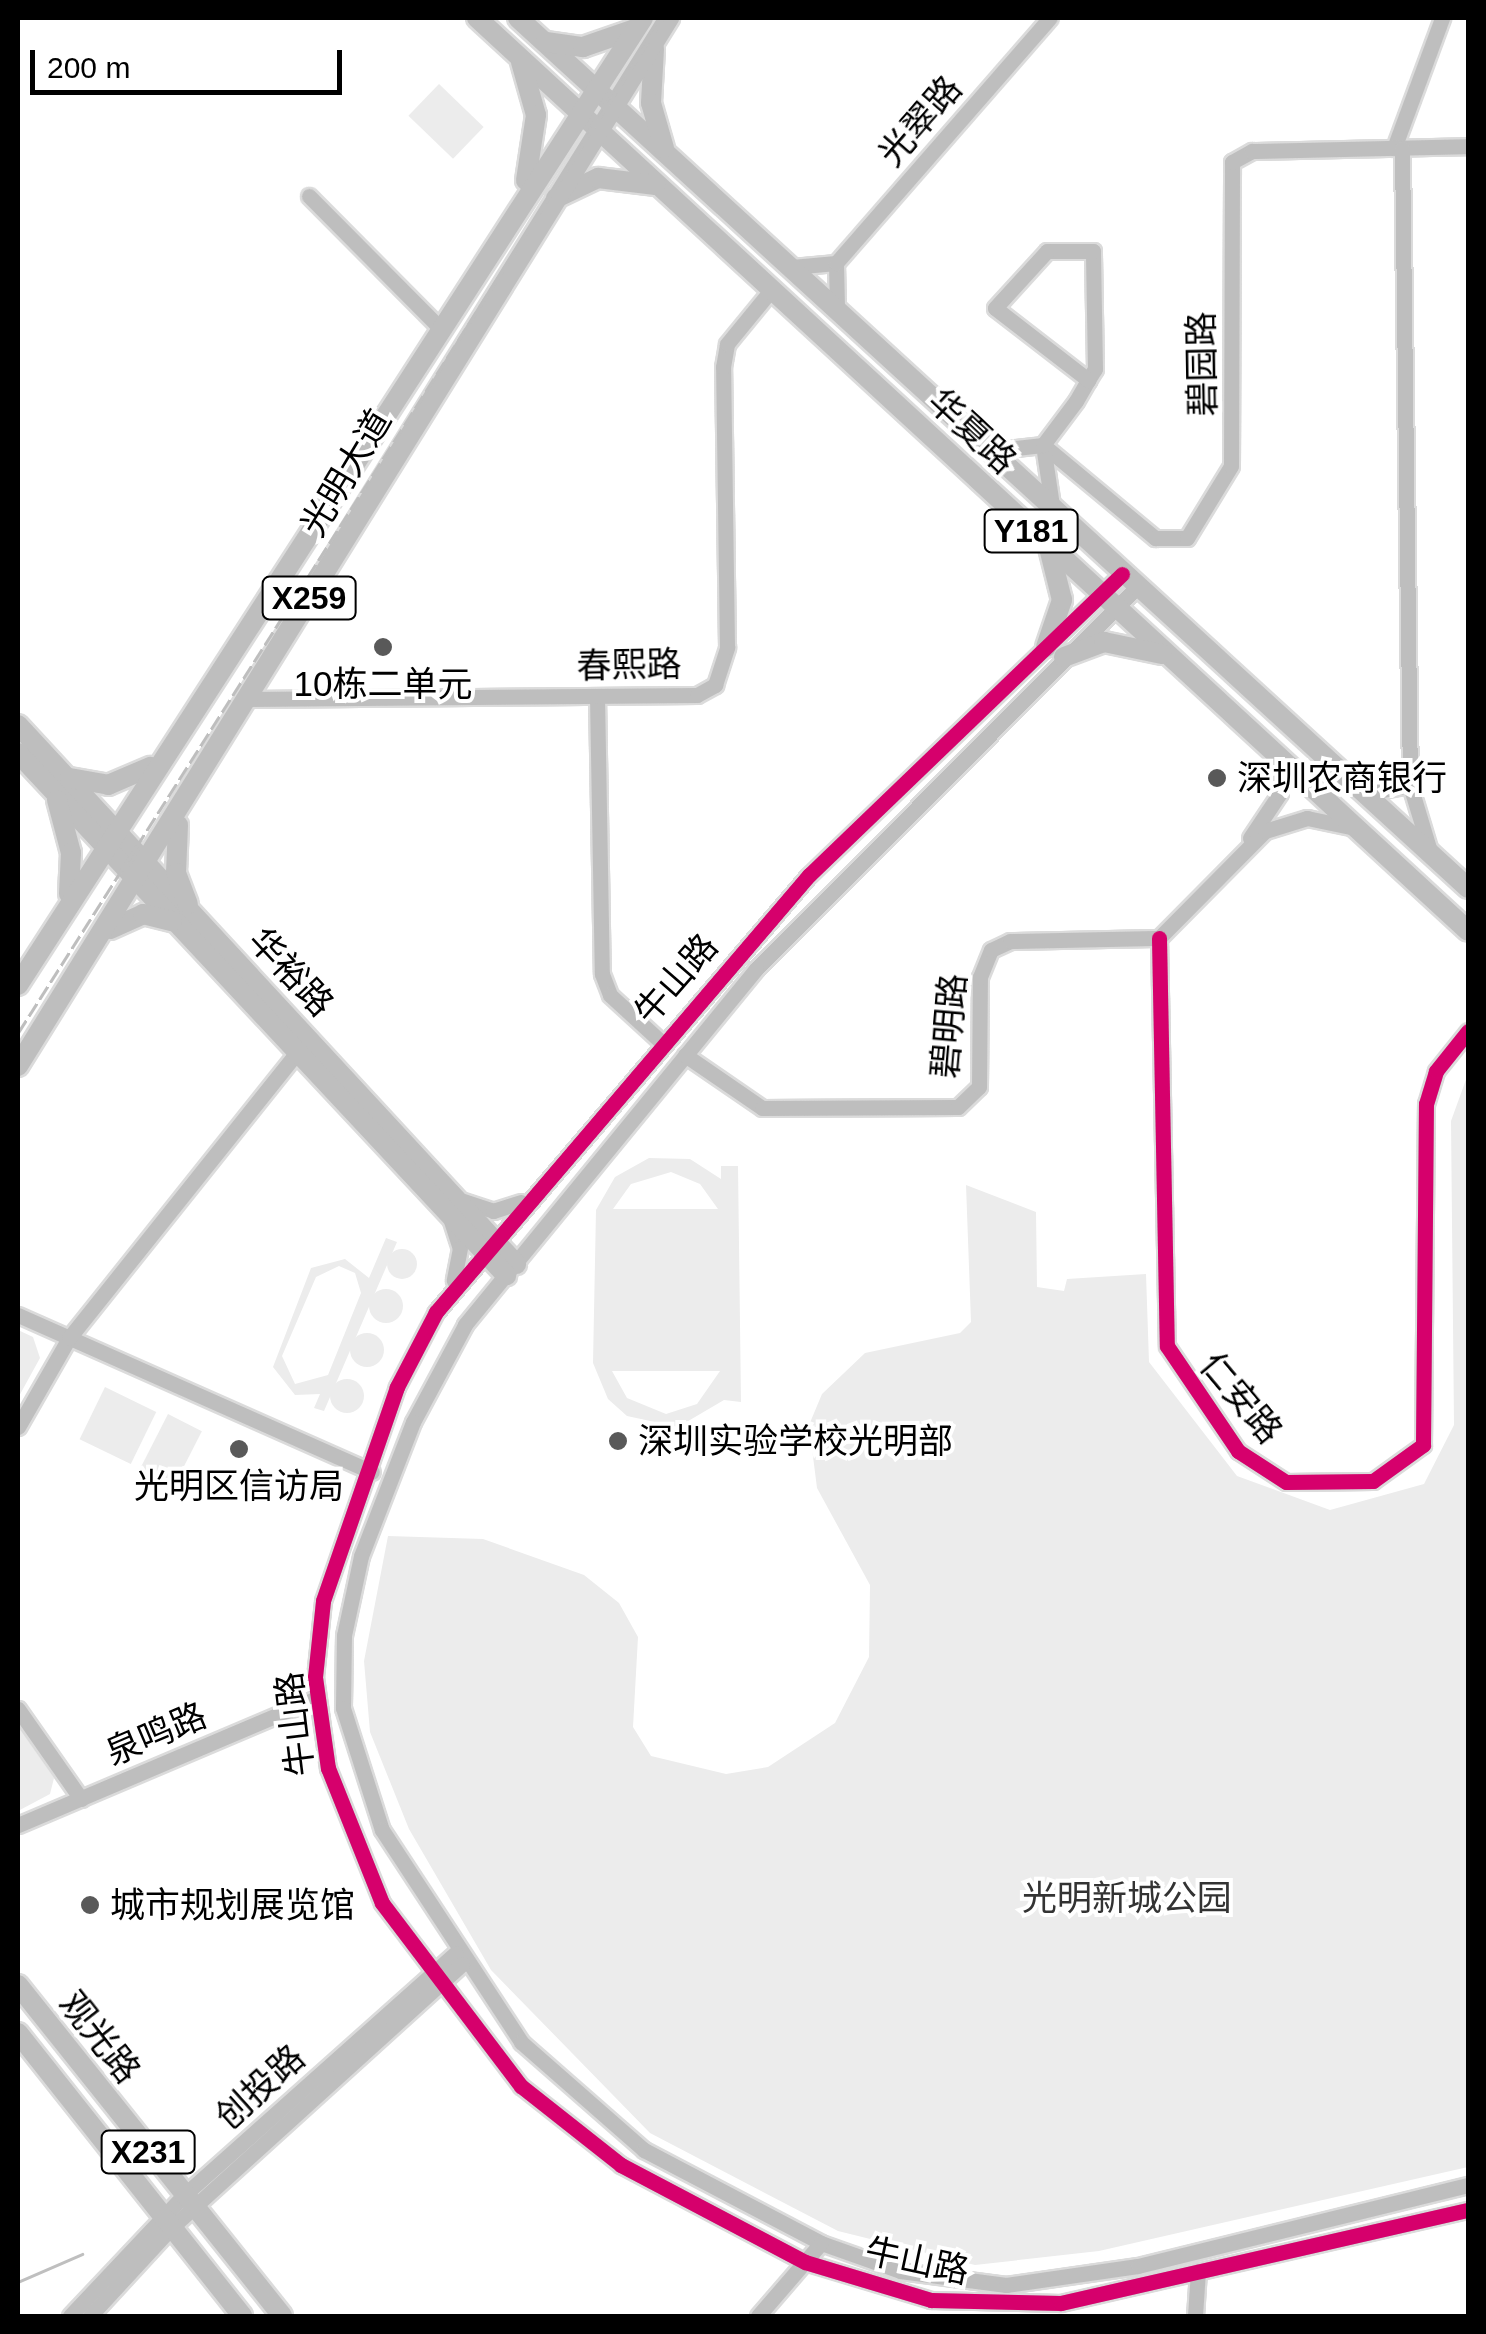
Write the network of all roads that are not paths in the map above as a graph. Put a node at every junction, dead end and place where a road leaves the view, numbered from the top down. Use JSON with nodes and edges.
{"nodes":[{"id":1,"x":476,"y":18,"type":"edge"},
{"id":2,"x":518,"y":18,"type":"edge"},
{"id":3,"x":669,"y":18,"type":"edge"},
{"id":4,"x":1050,"y":18,"type":"edge"},
{"id":5,"x":1442,"y":18,"type":"edge"},
{"id":6,"x":641,"y":22,"type":"edge"},
{"id":7,"x":657,"y":37,"type":"junction"},
{"id":8,"x":544,"y":42,"type":"junction"},
{"id":9,"x":518,"y":56,"type":"junction"},
{"id":10,"x":596,"y":89,"type":"junction"},
{"id":11,"x":612,"y":104,"type":"junction"},
{"id":12,"x":580,"y":112,"type":"junction"},
{"id":13,"x":597,"y":127,"type":"junction"},
{"id":14,"x":1468,"y":146,"type":"edge"},
{"id":15,"x":1398,"y":148,"type":"junction"},
{"id":16,"x":667,"y":154,"type":"junction"},
{"id":17,"x":663,"y":188,"type":"junction"},
{"id":18,"x":309,"y":196,"type":"dead end"},
{"id":19,"x":522,"y":198,"type":"junction"},
{"id":20,"x":541,"y":213,"type":"junction"},
{"id":21,"x":836,"y":263,"type":"junction"},
{"id":22,"x":786,"y":264,"type":"junction"},
{"id":23,"x":772,"y":289,"type":"junction"},
{"id":24,"x":838,"y":312,"type":"junction"},
{"id":25,"x":438,"y":326,"type":"junction"},
{"id":26,"x":1088,"y":380,"type":"junction"},
{"id":27,"x":1044,"y":445,"type":"junction"},
{"id":28,"x":989,"y":452,"type":"junction"},
{"id":29,"x":1056,"y":513,"type":"junction"},
{"id":30,"x":1048,"y":546,"type":"junction"},
{"id":31,"x":1129,"y":580,"type":"junction"},
{"id":32,"x":1110,"y":601,"type":"junction"},
{"id":33,"x":1055,"y":652,"type":"junction"},
{"id":34,"x":1171,"y":657,"type":"junction"},
{"id":35,"x":597,"y":696,"type":"junction"},
{"id":36,"x":248,"y":699,"type":"junction"},
{"id":37,"x":18,"y":725,"type":"edge"},
{"id":38,"x":1272,"y":750,"type":"junction"},
{"id":39,"x":18,"y":753,"type":"edge"},
{"id":40,"x":158,"y":759,"type":"junction"},
{"id":41,"x":58,"y":782,"type":"junction"},
{"id":42,"x":1410,"y":785,"type":"junction"},
{"id":43,"x":1363,"y":792,"type":"junction"},
{"id":44,"x":184,"y":806,"type":"junction"},
{"id":45,"x":1360,"y":831,"type":"junction"},
{"id":46,"x":108,"y":836,"type":"junction"},
{"id":47,"x":1245,"y":846,"type":"junction"},
{"id":48,"x":1433,"y":856,"type":"junction"},
{"id":49,"x":143,"y":874,"type":"junction"},
{"id":50,"x":1468,"y":888,"type":"edge"},
{"id":51,"x":66,"y":906,"type":"junction"},
{"id":52,"x":185,"y":919,"type":"junction"},
{"id":53,"x":109,"y":930,"type":"junction"},
{"id":54,"x":1468,"y":931,"type":"edge"},
{"id":55,"x":1159,"y":938,"type":"junction"},
{"id":56,"x":18,"y":985,"type":"edge"},
{"id":57,"x":1468,"y":1031,"type":"edge"},
{"id":58,"x":660,"y":1041,"type":"junction"},
{"id":59,"x":298,"y":1052,"type":"junction"},
{"id":60,"x":686,"y":1055,"type":"junction"},
{"id":61,"x":18,"y":1066,"type":"edge"},
{"id":62,"x":532,"y":1193,"type":"junction"},
{"id":63,"x":447,"y":1199,"type":"junction"},
{"id":64,"x":488,"y":1245,"type":"junction"},
{"id":65,"x":511,"y":1270,"type":"junction"},
{"id":66,"x":446,"y":1298,"type":"junction"},
{"id":67,"x":18,"y":1315,"type":"edge"},
{"id":68,"x":69,"y":1338,"type":"junction"},
{"id":69,"x":18,"y":1427,"type":"edge"},
{"id":70,"x":366,"y":1469,"type":"junction"},
{"id":71,"x":389,"y":1479,"type":"junction"},
{"id":72,"x":317,"y":1698,"type":"junction"},
{"id":73,"x":18,"y":1709,"type":"edge"},
{"id":74,"x":80,"y":1798,"type":"junction"},
{"id":75,"x":18,"y":1825,"type":"edge"},
{"id":76,"x":459,"y":1958,"type":"junction"},
{"id":77,"x":434,"y":1980,"type":"junction"},
{"id":78,"x":18,"y":1985,"type":"edge"},
{"id":79,"x":18,"y":2034,"type":"edge"},
{"id":80,"x":1468,"y":2185,"type":"edge"},
{"id":81,"x":188,"y":2202,"type":"junction"},
{"id":82,"x":1468,"y":2210,"type":"edge"},
{"id":83,"x":167,"y":2223,"type":"junction"},
{"id":84,"x":821,"y":2243,"type":"junction"},
{"id":85,"x":1198,"y":2251,"type":"junction"},
{"id":86,"x":805,"y":2262,"type":"junction"},
{"id":87,"x":1198,"y":2277,"type":"junction"},
{"id":88,"x":70,"y":2316,"type":"edge"},
{"id":89,"x":90,"y":2316,"type":"edge"},
{"id":90,"x":242,"y":2316,"type":"edge"},
{"id":91,"x":282,"y":2316,"type":"edge"},
{"id":92,"x":758,"y":2316,"type":"edge"},
{"id":93,"x":1195,"y":2316,"type":"edge"}],
"edges":[{"from":1,"to":9,"type":"main road","name":"华夏路","number":"Y181"},
{"from":2,"to":8,"type":"main road","name":"华夏路","number":"Y181"},
{"from":3,"to":7,"type":"main road","name":"光明大道","number":"X259"},
{"from":4,"to":21,"type":"street","name":"光翠路"},
{"from":5,"to":15,"type":"street"},
{"from":6,"to":8,"type":"main road"},
{"from":6,"to":10,"type":"main road","name":"光明大道","number":"X259"},
{"from":7,"to":11,"type":"main road","name":"光明大道","number":"X259"},
{"from":7,"to":16,"type":"main road"},
{"from":8,"to":10,"type":"main road","name":"华夏路","number":"Y181"},
{"from":9,"to":12,"type":"main road","name":"华夏路","number":"Y181"},
{"from":9,"to":19,"type":"main road"},
{"from":10,"to":11,"type":"main road","name":"华夏路","number":"Y181"},
{"from":10,"to":12,"type":"main road","name":"光明大道","number":"X259"},
{"from":11,"to":13,"type":"main road","name":"光明大道","number":"X259"},
{"from":11,"to":16,"type":"main road","name":"华夏路","number":"Y181"},
{"from":12,"to":13,"type":"main road","name":"华夏路","number":"Y181"},
{"from":12,"to":19,"type":"main road","name":"光明大道","number":"X259"},
{"from":13,"to":17,"type":"main road","name":"华夏路","number":"Y181"},
{"from":13,"to":20,"type":"main road","name":"光明大道","number":"X259"},
{"from":14,"to":15,"type":"street","name":"碧园路"},
{"from":15,"to":27,"type":"street","name":"碧园路"},
{"from":15,"to":42,"type":"street"},
{"from":16,"to":22,"type":"main road","name":"华夏路","number":"Y181"},
{"from":17,"to":20,"type":"main road"},
{"from":17,"to":23,"type":"main road","name":"华夏路","number":"Y181"},
{"from":18,"to":25,"type":"street"},
{"from":19,"to":25,"type":"main road","name":"光明大道","number":"X259"},
{"from":20,"to":36,"type":"main road","name":"光明大道","number":"X259"},
{"from":21,"to":22,"type":"street"},
{"from":21,"to":24,"type":"street"},
{"from":22,"to":24,"type":"main road","name":"华夏路","number":"Y181"},
{"from":23,"to":30,"type":"main road","name":"华夏路","number":"Y181"},
{"from":23,"to":35,"type":"street","name":"春熙路"},
{"from":24,"to":28,"type":"main road","name":"华夏路","number":"Y181"},
{"from":25,"to":40,"type":"main road","name":"光明大道","number":"X259"},
{"from":26,"to":26,"type":"street"},
{"from":26,"to":27,"type":"street"},
{"from":27,"to":28,"type":"street"},
{"from":27,"to":29,"type":"street"},
{"from":28,"to":29,"type":"main road","name":"华夏路","number":"Y181"},
{"from":29,"to":31,"type":"main road","name":"华夏路","number":"Y181"},
{"from":30,"to":32,"type":"main road","name":"华夏路","number":"Y181"},
{"from":30,"to":33,"type":"main road"},
{"from":31,"to":32,"type":"street","name":"牛山路"},
{"from":31,"to":43,"type":"main road","name":"华夏路","number":"Y181"},
{"from":32,"to":33,"type":"street","name":"牛山路"},
{"from":32,"to":34,"type":"main road","name":"华夏路","number":"Y181"},
{"from":33,"to":34,"type":"main road"},
{"from":33,"to":58,"type":"street","name":"牛山路"},
{"from":33,"to":60,"type":"street","name":"牛山路"},
{"from":34,"to":38,"type":"main road","name":"华夏路","number":"Y181"},
{"from":35,"to":36,"type":"street","name":"春熙路"},
{"from":35,"to":58,"type":"street"},
{"from":36,"to":44,"type":"main road","name":"光明大道","number":"X259"},
{"from":37,"to":41,"type":"main road","name":"华裕路"},
{"from":38,"to":45,"type":"main road","name":"华夏路","number":"Y181"},
{"from":38,"to":47,"type":"street"},
{"from":39,"to":41,"type":"main road","name":"华裕路"},
{"from":40,"to":41,"type":"main road"},
{"from":40,"to":46,"type":"main road","name":"光明大道","number":"X259"},
{"from":41,"to":46,"type":"main road","name":"华裕路"},
{"from":41,"to":51,"type":"main road"},
{"from":42,"to":43,"type":"street"},
{"from":42,"to":48,"type":"street"},
{"from":43,"to":48,"type":"main road","name":"华夏路","number":"Y181"},
{"from":44,"to":49,"type":"main road","name":"光明大道","number":"X259"},
{"from":44,"to":52,"type":"main road"},
{"from":45,"to":47,"type":"street"},
{"from":45,"to":54,"type":"main road","name":"华夏路","number":"Y181"},
{"from":46,"to":49,"type":"main road","name":"华裕路"},
{"from":46,"to":51,"type":"main road","name":"光明大道","number":"X259"},
{"from":47,"to":55,"type":"street"},
{"from":48,"to":50,"type":"main road","name":"华夏路","number":"Y181"},
{"from":49,"to":52,"type":"main road","name":"华裕路"},
{"from":49,"to":53,"type":"main road","name":"光明大道","number":"X259"},
{"from":51,"to":56,"type":"main road","name":"光明大道","number":"X259"},
{"from":52,"to":53,"type":"main road"},
{"from":52,"to":59,"type":"main road","name":"华裕路"},
{"from":52,"to":63,"type":"main road","name":"华裕路"},
{"from":53,"to":61,"type":"main road","name":"光明大道","number":"X259"},
{"from":55,"to":57,"type":"street","name":"仁安路"},
{"from":55,"to":60,"type":"street","name":"碧明路"},
{"from":58,"to":62,"type":"street","name":"牛山路"},
{"from":59,"to":63,"type":"main road","name":"华裕路"},
{"from":59,"to":68,"type":"street"},
{"from":60,"to":65,"type":"street","name":"牛山路"},
{"from":62,"to":63,"type":"street"},
{"from":62,"to":64,"type":"street","name":"牛山路"},
{"from":63,"to":64,"type":"main road","name":"华裕路"},
{"from":63,"to":66,"type":"street"},
{"from":64,"to":65,"type":"main road","name":"华裕路"},
{"from":64,"to":66,"type":"street","name":"牛山路"},
{"from":65,"to":71,"type":"street","name":"牛山路"},
{"from":66,"to":70,"type":"street","name":"牛山路"},
{"from":67,"to":68,"type":"street"},
{"from":68,"to":69,"type":"street"},
{"from":68,"to":70,"type":"street"},
{"from":70,"to":71,"type":"street"},
{"from":70,"to":72,"type":"street","name":"牛山路"},
{"from":71,"to":76,"type":"street","name":"牛山路"},
{"from":72,"to":74,"type":"street","name":"泉鸣路"},
{"from":72,"to":77,"type":"street","name":"牛山路"},
{"from":73,"to":74,"type":"street"},
{"from":74,"to":75,"type":"street","name":"泉鸣路"},
{"from":76,"to":77,"type":"street","name":"创投路"},
{"from":76,"to":84,"type":"street","name":"牛山路"},
{"from":77,"to":81,"type":"street","name":"创投路"},
{"from":77,"to":86,"type":"street","name":"牛山路"},
{"from":78,"to":81,"type":"main road","name":"观光路","number":"X231"},
{"from":79,"to":83,"type":"main road","name":"观光路","number":"X231"},
{"from":80,"to":85,"type":"street","name":"牛山路"},
{"from":81,"to":83,"type":"street","name":"创投路"},
{"from":81,"to":91,"type":"main road","name":"观光路","number":"X231"},
{"from":82,"to":87,"type":"street","name":"牛山路"},
{"from":83,"to":88,"type":"street","name":"创投路"},
{"from":83,"to":89,"type":"street","name":"创投路"},
{"from":83,"to":90,"type":"main road","name":"观光路","number":"X231"},
{"from":84,"to":85,"type":"street","name":"牛山路"},
{"from":84,"to":86,"type":"street"},
{"from":85,"to":87,"type":"street"},
{"from":86,"to":87,"type":"street","name":"牛山路"},
{"from":86,"to":92,"type":"street"},
{"from":87,"to":93,"type":"street"}]}
